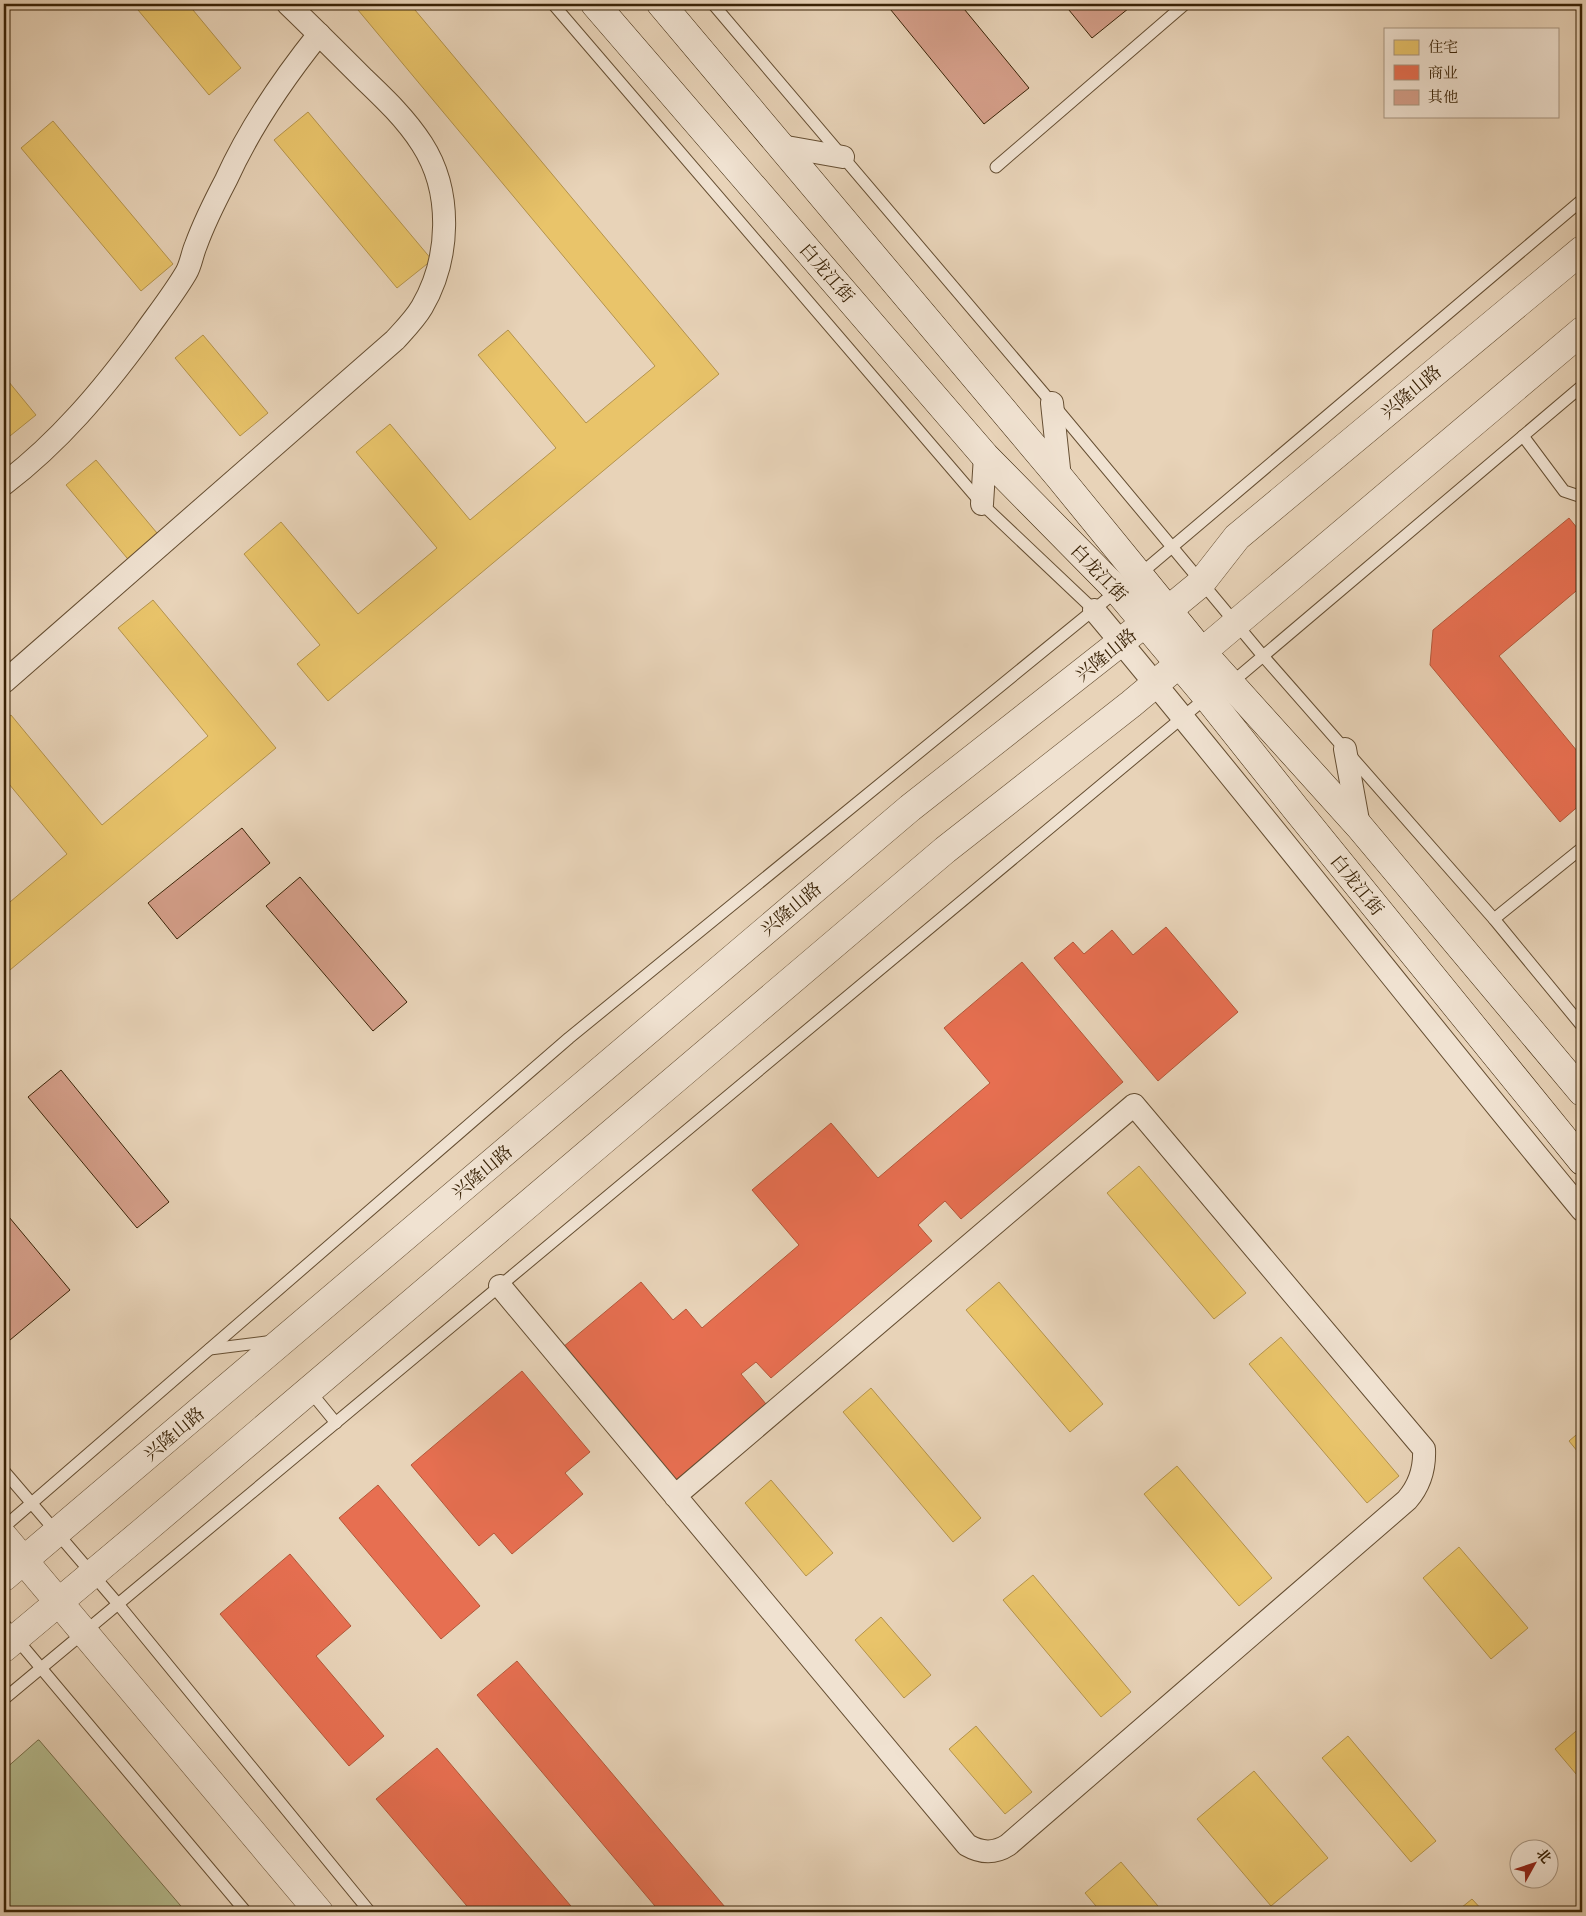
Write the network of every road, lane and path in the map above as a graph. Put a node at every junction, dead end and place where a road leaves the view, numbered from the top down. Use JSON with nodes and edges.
{"nodes":[{"id":1,"x":288,"y":4,"type":"edge"},
{"id":2,"x":553,"y":4,"type":"edge"},
{"id":3,"x":595,"y":4,"type":"edge"},
{"id":4,"x":661,"y":4,"type":"edge"},
{"id":5,"x":713,"y":4,"type":"edge"},
{"id":6,"x":1185,"y":4,"type":"edge"},
{"id":7,"x":319,"y":34,"type":"junction"},
{"id":8,"x":781,"y":146,"type":"junction"},
{"id":9,"x":843,"y":157,"type":"junction"},
{"id":10,"x":996,"y":167,"type":"dead end"},
{"id":11,"x":1582,"y":200,"type":"edge"},
{"id":12,"x":1582,"y":250,"type":"edge"},
{"id":13,"x":1582,"y":331,"type":"edge"},
{"id":14,"x":1582,"y":386,"type":"edge"},
{"id":15,"x":1052,"y":403,"type":"junction"},
{"id":16,"x":1523,"y":436,"type":"junction"},
{"id":17,"x":985,"y":456,"type":"junction"},
{"id":18,"x":1060,"y":478,"type":"junction"},
{"id":19,"x":4,"y":484,"type":"edge"},
{"id":20,"x":1582,"y":497,"type":"edge"},
{"id":21,"x":982,"y":504,"type":"junction"},
{"id":22,"x":1171,"y":548,"type":"junction"},
{"id":23,"x":1128,"y":583,"type":"junction"},
{"id":24,"x":1201,"y":583,"type":"junction"},
{"id":25,"x":1094,"y":610,"type":"junction"},
{"id":26,"x":1156,"y":617,"type":"junction"},
{"id":27,"x":1236,"y":624,"type":"junction"},
{"id":28,"x":1121,"y":643,"type":"junction"},
{"id":29,"x":1263,"y":656,"type":"junction"},
{"id":30,"x":1190,"y":658,"type":"junction"},
{"id":31,"x":4,"y":682,"type":"edge"},
{"id":32,"x":1155,"y":683,"type":"junction"},
{"id":33,"x":1218,"y":691,"type":"junction"},
{"id":34,"x":1184,"y":717,"type":"junction"},
{"id":35,"x":1345,"y":749,"type":"junction"},
{"id":36,"x":1296,"y":809,"type":"junction"},
{"id":37,"x":1360,"y":826,"type":"junction"},
{"id":38,"x":1582,"y":848,"type":"edge"},
{"id":39,"x":1314,"y":878,"type":"junction"},
{"id":40,"x":1494,"y":919,"type":"junction"},
{"id":41,"x":1582,"y":1026,"type":"edge"},
{"id":42,"x":1467,"y":1071,"type":"junction"},
{"id":43,"x":1524,"y":1090,"type":"junction"},
{"id":44,"x":1582,"y":1092,"type":"edge"},
{"id":45,"x":1582,"y":1161,"type":"edge"},
{"id":46,"x":1582,"y":1210,"type":"edge"},
{"id":47,"x":500,"y":1286,"type":"junction"},
{"id":48,"x":285,"y":1339,"type":"junction"},
{"id":49,"x":210,"y":1349,"type":"junction"},
{"id":50,"x":309,"y":1390,"type":"junction"},
{"id":51,"x":336,"y":1423,"type":"junction"},
{"id":52,"x":4,"y":1471,"type":"edge"},
{"id":53,"x":675,"y":1496,"type":"junction"},
{"id":54,"x":31,"y":1503,"type":"junction"},
{"id":55,"x":4,"y":1527,"type":"edge"},
{"id":56,"x":57,"y":1533,"type":"junction"},
{"id":57,"x":4,"y":1537,"type":"edge"},
{"id":58,"x":14,"y":1569,"type":"edge"},
{"id":59,"x":92,"y":1574,"type":"junction"},
{"id":60,"x":58,"y":1602,"type":"junction"},
{"id":61,"x":118,"y":1604,"type":"junction"},
{"id":62,"x":84,"y":1632,"type":"junction"},
{"id":63,"x":8,"y":1636,"type":"edge"},
{"id":64,"x":41,"y":1668,"type":"junction"},
{"id":65,"x":4,"y":1699,"type":"edge"},
{"id":66,"x":246,"y":1912,"type":"edge"},
{"id":67,"x":319,"y":1912,"type":"edge"},
{"id":68,"x":370,"y":1912,"type":"edge"}],
"edges":[{"from":1,"to":7,"type":"street"},
{"from":2,"to":21,"type":"lane"},
{"from":3,"to":17,"type":"street","name":"白龙江街"},
{"from":4,"to":8,"type":"street","name":"白龙江街"},
{"from":5,"to":9,"type":"lane"},
{"from":6,"to":10,"type":"lane"},
{"from":7,"to":19,"type":"street"},
{"from":7,"to":31,"type":"street"},
{"from":8,"to":9,"type":"street"},
{"from":8,"to":18,"type":"street","name":"白龙江街"},
{"from":9,"to":15,"type":"lane"},
{"from":11,"to":22,"type":"lane"},
{"from":12,"to":24,"type":"street","name":"兴隆山路"},
{"from":13,"to":27,"type":"street"},
{"from":14,"to":16,"type":"lane"},
{"from":15,"to":18,"type":"street"},
{"from":15,"to":22,"type":"lane"},
{"from":16,"to":20,"type":"lane"},
{"from":16,"to":29,"type":"lane"},
{"from":17,"to":21,"type":"street"},
{"from":17,"to":23,"type":"street","name":"白龙江街"},
{"from":18,"to":23,"type":"street","name":"白龙江街"},
{"from":21,"to":25,"type":"lane"},
{"from":22,"to":23,"type":"lane"},
{"from":22,"to":24,"type":"lane"},
{"from":23,"to":25,"type":"lane"},
{"from":23,"to":26,"type":"street","name":"白龙江街"},
{"from":24,"to":26,"type":"street","name":"兴隆山路"},
{"from":24,"to":27,"type":"lane"},
{"from":25,"to":28,"type":"street","name":"白龙江街"},
{"from":25,"to":49,"type":"lane"},
{"from":26,"to":28,"type":"street","name":"兴隆山路"},
{"from":26,"to":30,"type":"street","name":"白龙江街"},
{"from":27,"to":29,"type":"lane"},
{"from":27,"to":30,"type":"street"},
{"from":28,"to":32,"type":"street","name":"白龙江街"},
{"from":28,"to":48,"type":"street","name":"兴隆山路"},
{"from":29,"to":33,"type":"lane"},
{"from":29,"to":35,"type":"lane"},
{"from":30,"to":32,"type":"street"},
{"from":30,"to":33,"type":"street","name":"白龙江街"},
{"from":32,"to":34,"type":"street","name":"白龙江街"},
{"from":32,"to":50,"type":"street"},
{"from":33,"to":34,"type":"lane"},
{"from":33,"to":36,"type":"street","name":"白龙江街"},
{"from":33,"to":37,"type":"street","name":"白龙江街"},
{"from":34,"to":39,"type":"street","name":"白龙江街"},
{"from":34,"to":47,"type":"lane"},
{"from":35,"to":37,"type":"street"},
{"from":35,"to":40,"type":"lane"},
{"from":36,"to":39,"type":"street"},
{"from":36,"to":43,"type":"street","name":"白龙江街"},
{"from":37,"to":44,"type":"street","name":"白龙江街"},
{"from":38,"to":40,"type":"lane"},
{"from":39,"to":42,"type":"street","name":"白龙江街"},
{"from":40,"to":41,"type":"lane"},
{"from":42,"to":43,"type":"street"},
{"from":42,"to":46,"type":"street","name":"白龙江街"},
{"from":43,"to":45,"type":"street","name":"白龙江街"},
{"from":47,"to":51,"type":"lane"},
{"from":47,"to":53,"type":"street"},
{"from":48,"to":49,"type":"lane"},
{"from":48,"to":56,"type":"street","name":"兴隆山路"},
{"from":49,"to":54,"type":"lane"},
{"from":50,"to":51,"type":"lane"},
{"from":50,"to":59,"type":"street"},
{"from":51,"to":61,"type":"lane"},
{"from":52,"to":54,"type":"lane"},
{"from":53,"to":53,"type":"street"},
{"from":54,"to":55,"type":"lane"},
{"from":54,"to":56,"type":"lane"},
{"from":56,"to":58,"type":"street","name":"兴隆山路"},
{"from":56,"to":59,"type":"lane"},
{"from":57,"to":58,"type":"street"},
{"from":58,"to":60,"type":"street"},
{"from":59,"to":60,"type":"street"},
{"from":59,"to":61,"type":"lane"},
{"from":60,"to":62,"type":"street"},
{"from":60,"to":63,"type":"street"},
{"from":61,"to":62,"type":"lane"},
{"from":61,"to":68,"type":"lane"},
{"from":62,"to":64,"type":"lane"},
{"from":62,"to":67,"type":"street"},
{"from":63,"to":64,"type":"lane"},
{"from":64,"to":65,"type":"lane"},
{"from":64,"to":66,"type":"lane"}]}
